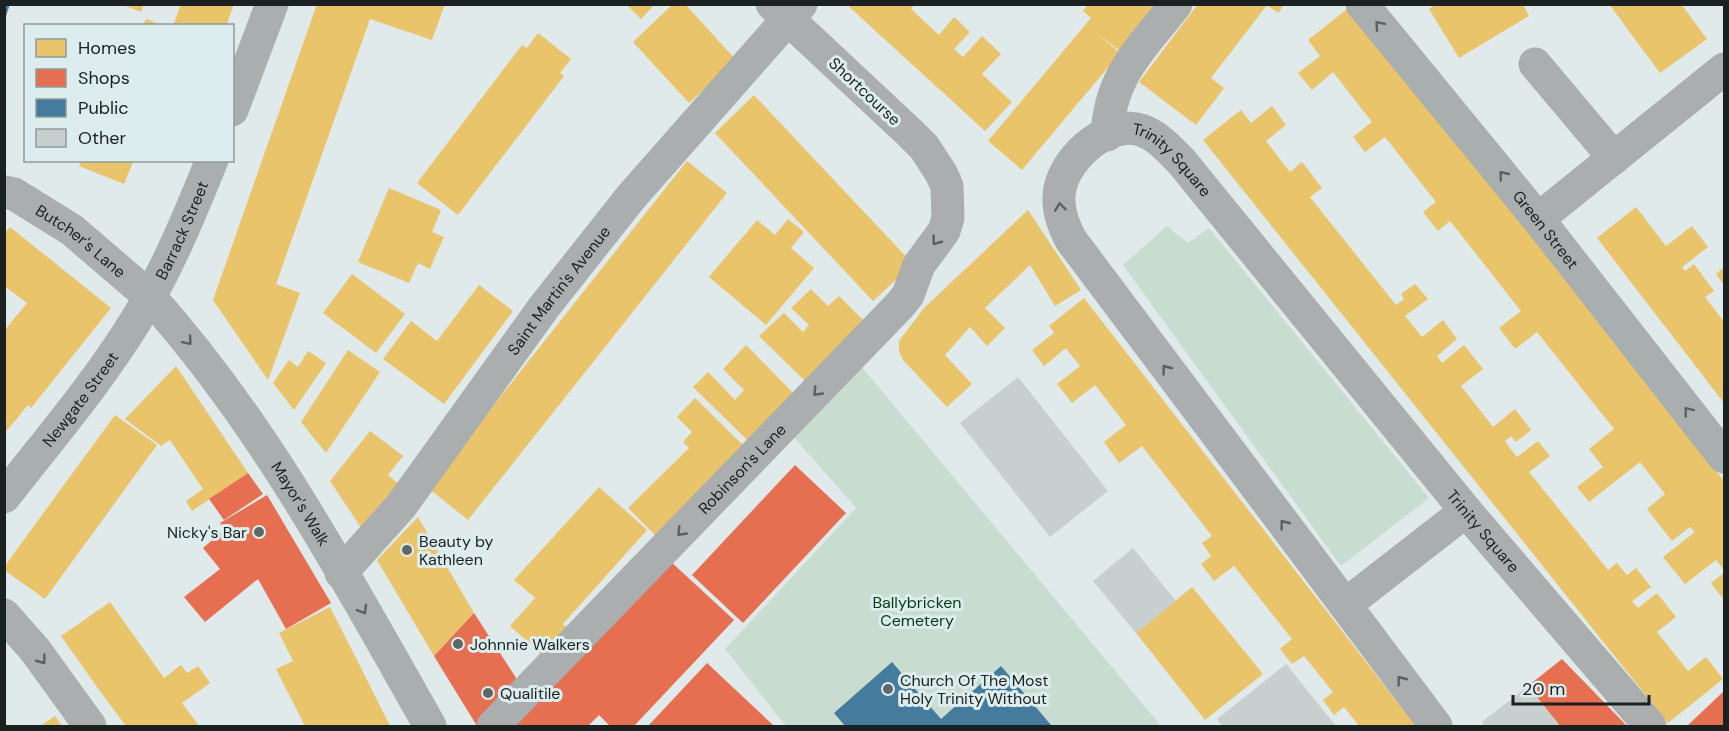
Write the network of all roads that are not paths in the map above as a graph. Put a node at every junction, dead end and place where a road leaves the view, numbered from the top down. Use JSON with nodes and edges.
{"nodes":[{"id":1,"x":272,"y":4,"type":"edge"},
{"id":2,"x":1176,"y":4,"type":"edge"},
{"id":3,"x":1362,"y":4,"type":"edge"},
{"id":4,"x":787,"y":9,"type":"edge"},
{"id":5,"x":1535,"y":64,"type":"dead end"},
{"id":6,"x":1725,"y":69,"type":"edge"},
{"id":7,"x":234,"y":105,"type":"edge"},
{"id":8,"x":1107,"y":135,"type":"junction"},
{"id":9,"x":1614,"y":158,"type":"junction"},
{"id":10,"x":211,"y":162,"type":"edge"},
{"id":11,"x":946,"y":186,"type":"joint"},
{"id":12,"x":4,"y":192,"type":"edge"},
{"id":13,"x":1538,"y":219,"type":"junction"},
{"id":14,"x":150,"y":297,"type":"junction"},
{"id":15,"x":1725,"y":457,"type":"edge"},
{"id":16,"x":4,"y":497,"type":"edge"},
{"id":17,"x":1466,"y":511,"type":"junction"},
{"id":18,"x":341,"y":573,"type":"junction"},
{"id":19,"x":1345,"y":606,"type":"junction"},
{"id":20,"x":4,"y":615,"type":"edge"},
{"id":21,"x":90,"y":726,"type":"edge"},
{"id":22,"x":430,"y":726,"type":"edge"},
{"id":23,"x":493,"y":726,"type":"edge"},
{"id":24,"x":1436,"y":726,"type":"edge"},
{"id":25,"x":1650,"y":726,"type":"edge"}],
"edges":[{"from":1,"to":7,"type":"street"},
{"from":2,"to":8,"type":"street"},
{"from":13,"to":3,"type":"street","name":"Green Street","one_way":true},
{"from":4,"to":11,"type":"street","name":"Shortcourse"},
{"from":4,"to":18,"type":"street","name":"Saint Martin's Avenue"},
{"from":5,"to":9,"type":"street"},
{"from":6,"to":9,"type":"street"},
{"from":8,"to":17,"type":"street","name":"Trinity Square"},
{"from":19,"to":8,"type":"street","name":"Trinity Square","one_way":true},
{"from":9,"to":13,"type":"street"},
{"from":10,"to":14,"type":"street","name":"Barrack Street"},
{"from":11,"to":23,"type":"street","name":"Robinson's Lane","one_way":true},
{"from":12,"to":14,"type":"street","name":"Butcher's Lane"},
{"from":15,"to":13,"type":"street","name":"Green Street","one_way":true},
{"from":14,"to":16,"type":"street","name":"Newgate Street"},
{"from":14,"to":18,"type":"street","name":"Mayor's Walk","one_way":true},
{"from":17,"to":19,"type":"street"},
{"from":17,"to":25,"type":"street","name":"Trinity Square"},
{"from":18,"to":22,"type":"street","name":"Mayor's Walk","one_way":true},
{"from":24,"to":19,"type":"street","name":"Trinity Square","one_way":true},
{"from":20,"to":21,"type":"street","one_way":true}]}
